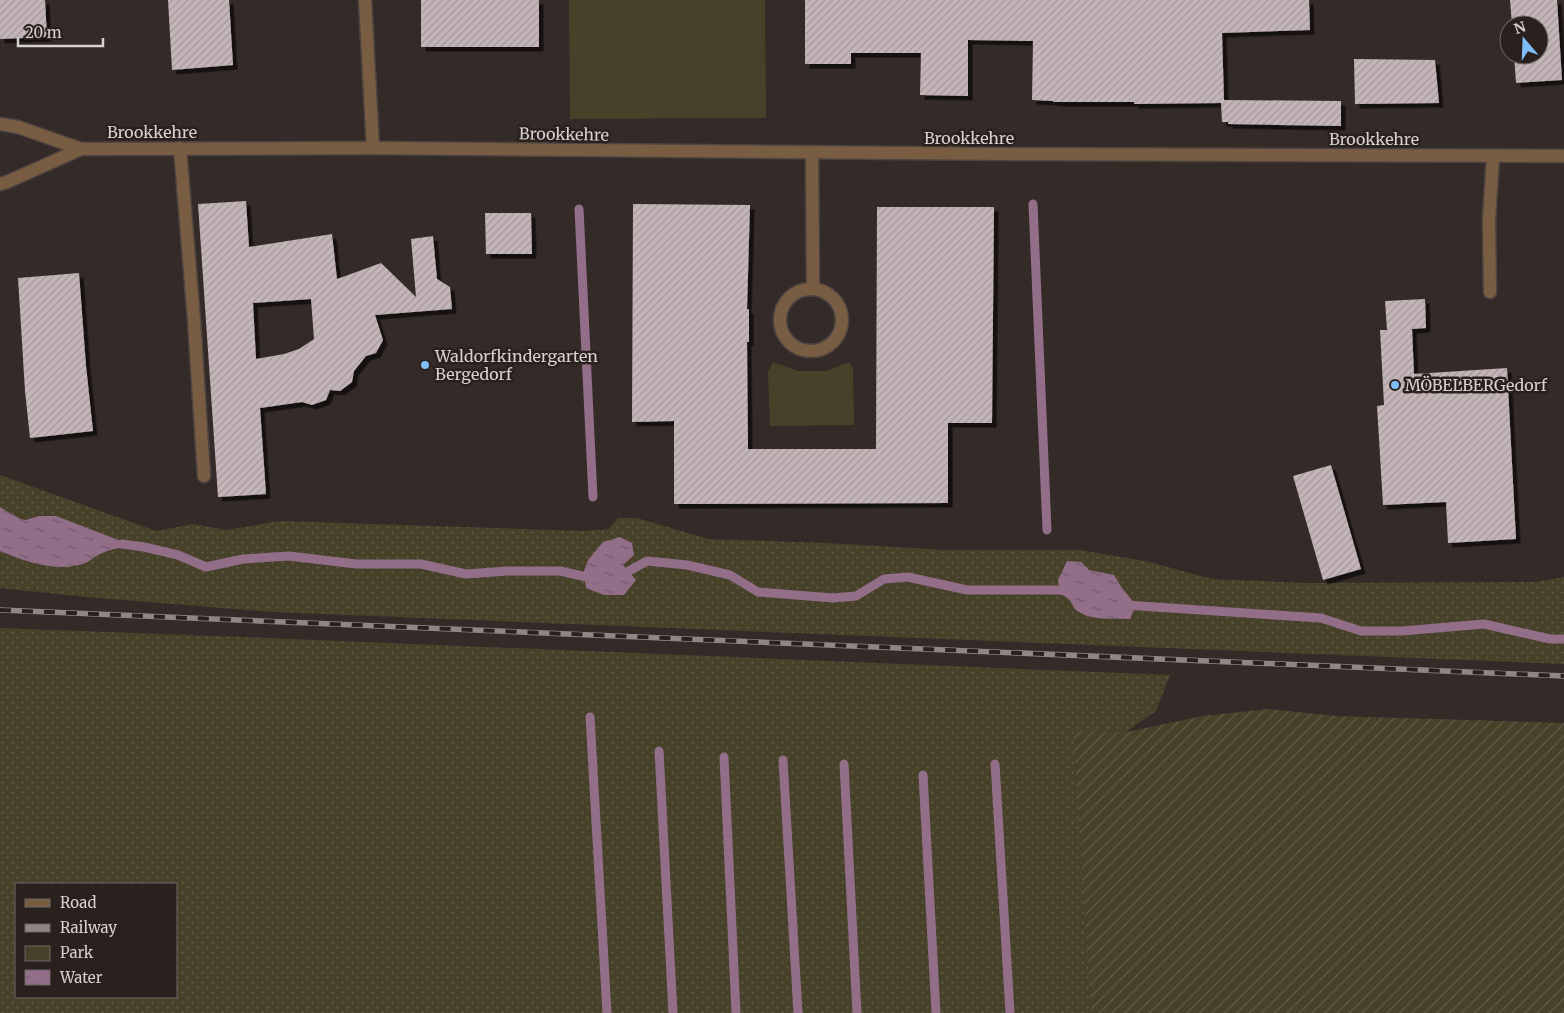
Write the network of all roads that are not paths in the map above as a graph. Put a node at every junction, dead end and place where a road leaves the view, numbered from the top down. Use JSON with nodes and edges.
{"nodes":[{"id":1,"x":365,"y":0,"type":"edge"},
{"id":2,"x":0,"y":124,"type":"edge"},
{"id":3,"x":180,"y":148,"type":"junction"},
{"id":4,"x":373,"y":148,"type":"junction"},
{"id":5,"x":81,"y":149,"type":"junction"},
{"id":6,"x":812,"y":153,"type":"junction"},
{"id":7,"x":1493,"y":156,"type":"junction"},
{"id":8,"x":1564,"y":156,"type":"edge"},
{"id":9,"x":0,"y":184,"type":"edge"},
{"id":10,"x":813,"y":289,"type":"junction"},
{"id":11,"x":1490,"y":292,"type":"dead end"},
{"id":12,"x":204,"y":476,"type":"dead end"}],
"edges":[{"from":1,"to":4,"type":"street"},
{"from":2,"to":5,"type":"street","name":"Brookkehre"},
{"from":3,"to":4,"type":"street","name":"Brookkehre"},
{"from":3,"to":5,"type":"street","name":"Brookkehre"},
{"from":3,"to":12,"type":"street"},
{"from":4,"to":6,"type":"street","name":"Brookkehre"},
{"from":5,"to":9,"type":"street","name":"Brookkehre"},
{"from":6,"to":7,"type":"street","name":"Brookkehre"},
{"from":6,"to":10,"type":"street"},
{"from":7,"to":8,"type":"street","name":"Brookkehre"},
{"from":7,"to":11,"type":"street"},
{"from":10,"to":10,"type":"street"}]}
